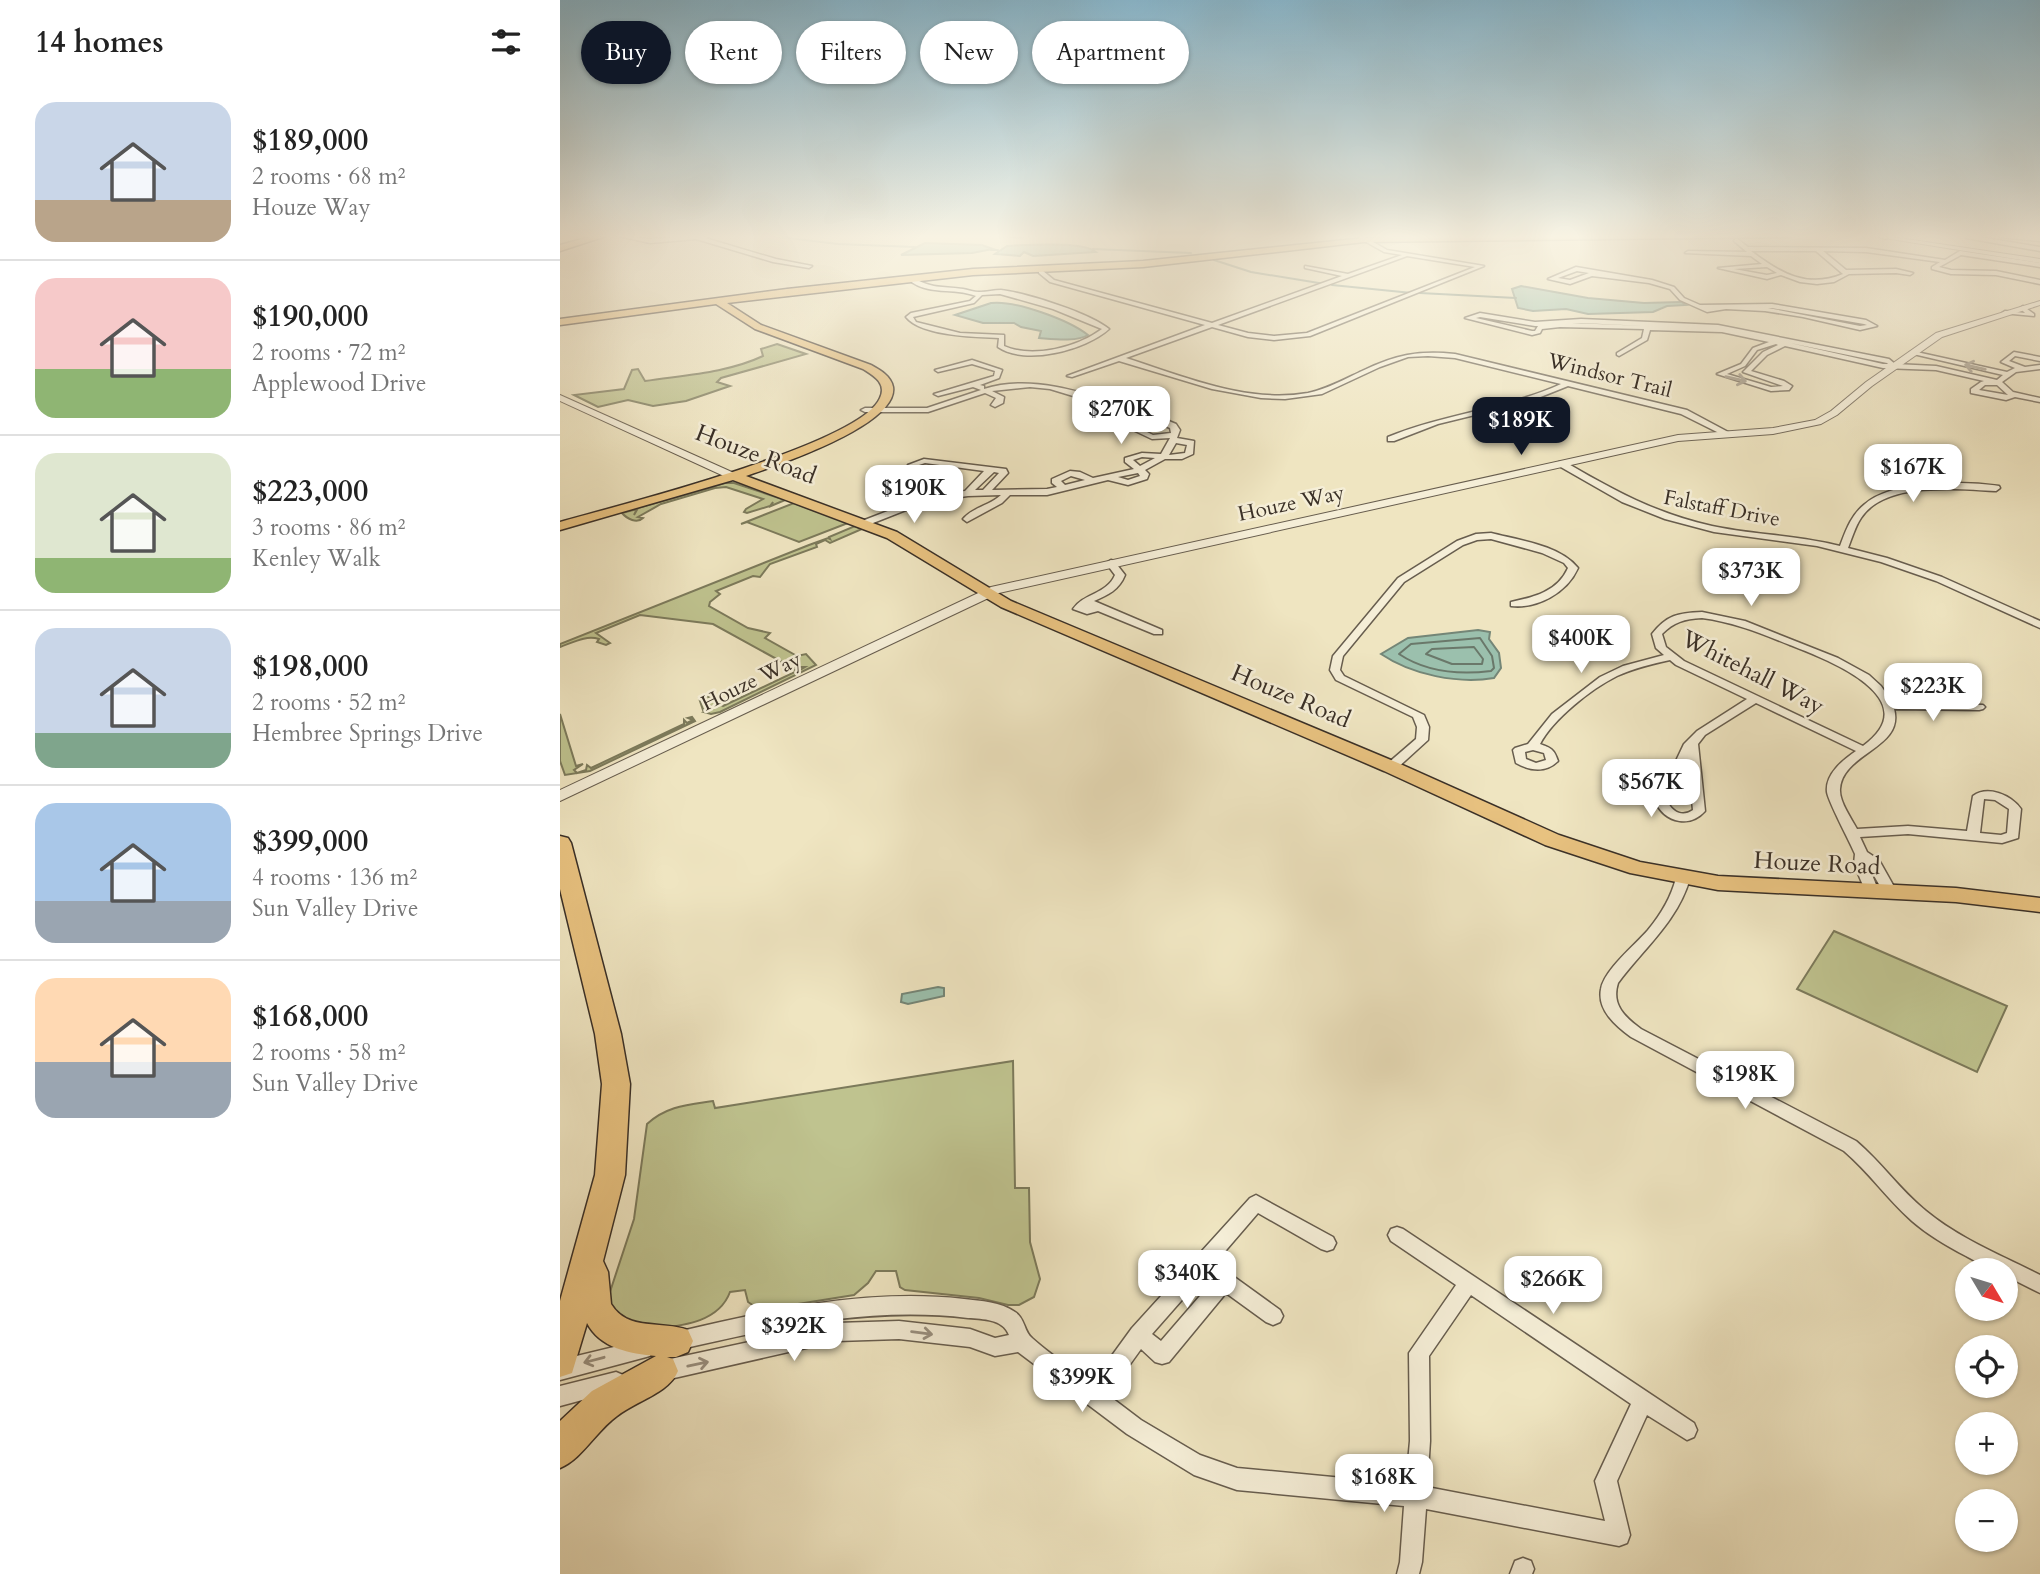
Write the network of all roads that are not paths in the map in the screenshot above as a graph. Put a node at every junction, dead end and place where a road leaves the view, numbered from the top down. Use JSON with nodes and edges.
{"nodes":[{"id":1,"x":635,"y":308,"type":"edge"},
{"id":2,"x":638,"y":308,"type":"edge"},
{"id":3,"x":663,"y":308,"type":"edge"},
{"id":4,"x":726,"y":308,"type":"edge"},
{"id":5,"x":935,"y":308,"type":"edge"},
{"id":6,"x":1054,"y":308,"type":"edge"},
{"id":7,"x":1151,"y":308,"type":"edge"},
{"id":8,"x":1258,"y":308,"type":"edge"},
{"id":9,"x":1375,"y":308,"type":"edge"},
{"id":10,"x":1704,"y":308,"type":"edge"},
{"id":11,"x":1777,"y":308,"type":"edge"},
{"id":12,"x":2032,"y":314,"type":"edge"},
{"id":13,"x":579,"y":319,"type":"junction"},
{"id":14,"x":560,"y":320,"type":"edge"},
{"id":15,"x":1845,"y":321,"type":"dead end"},
{"id":16,"x":1553,"y":324,"type":"junction"},
{"id":17,"x":1211,"y":325,"type":"junction"},
{"id":18,"x":1648,"y":326,"type":"junction"},
{"id":19,"x":1711,"y":328,"type":"junction"},
{"id":20,"x":1421,"y":342,"type":"dead end"},
{"id":21,"x":1784,"y":342,"type":"junction"},
{"id":22,"x":1912,"y":353,"type":"junction"},
{"id":23,"x":1427,"y":354,"type":"junction"},
{"id":24,"x":1619,"y":354,"type":"dead end"},
{"id":25,"x":1750,"y":354,"type":"junction"},
{"id":26,"x":1761,"y":355,"type":"junction"},
{"id":27,"x":1118,"y":358,"type":"junction"},
{"id":28,"x":2040,"y":359,"type":"edge"},
{"id":29,"x":1945,"y":361,"type":"junction"},
{"id":30,"x":1894,"y":365,"type":"junction"},
{"id":31,"x":2040,"y":367,"type":"edge"},
{"id":32,"x":1936,"y":368,"type":"junction"},
{"id":33,"x":2024,"y":368,"type":"junction"},
{"id":34,"x":938,"y":370,"type":"dead end"},
{"id":35,"x":2006,"y":374,"type":"junction"},
{"id":36,"x":1070,"y":376,"type":"dead end"},
{"id":37,"x":1569,"y":383,"type":"junction"},
{"id":38,"x":1998,"y":383,"type":"junction"},
{"id":39,"x":974,"y":385,"type":"junction"},
{"id":40,"x":987,"y":391,"type":"junction"},
{"id":41,"x":938,"y":394,"type":"dead end"},
{"id":42,"x":2014,"y":395,"type":"junction"},
{"id":43,"x":560,"y":398,"type":"edge"},
{"id":44,"x":1286,"y":398,"type":"junction"},
{"id":45,"x":2040,"y":400,"type":"edge"},
{"id":46,"x":995,"y":405,"type":"dead end"},
{"id":47,"x":874,"y":410,"type":"junction"},
{"id":48,"x":1292,"y":410,"type":"dead end"},
{"id":49,"x":1156,"y":419,"type":"junction"},
{"id":50,"x":1726,"y":433,"type":"junction"},
{"id":51,"x":1175,"y":437,"type":"junction"},
{"id":52,"x":1391,"y":439,"type":"dead end"},
{"id":53,"x":1163,"y":457,"type":"junction"},
{"id":54,"x":1562,"y":464,"type":"junction"},
{"id":55,"x":757,"y":468,"type":"junction"},
{"id":56,"x":996,"y":469,"type":"junction"},
{"id":57,"x":1139,"y":470,"type":"junction"},
{"id":58,"x":730,"y":475,"type":"junction"},
{"id":59,"x":756,"y":484,"type":"junction"},
{"id":60,"x":694,"y":486,"type":"junction"},
{"id":61,"x":1996,"y":488,"type":"dead end"},
{"id":62,"x":985,"y":493,"type":"junction"},
{"id":63,"x":1007,"y":493,"type":"junction"},
{"id":64,"x":968,"y":494,"type":"junction"},
{"id":65,"x":949,"y":496,"type":"junction"},
{"id":66,"x":967,"y":519,"type":"dead end"},
{"id":67,"x":868,"y":524,"type":"junction"},
{"id":68,"x":560,"y":526,"type":"edge"},
{"id":69,"x":1843,"y":549,"type":"junction"},
{"id":70,"x":1111,"y":563,"type":"junction"},
{"id":71,"x":986,"y":593,"type":"junction"},
{"id":72,"x":1005,"y":603,"type":"junction"},
{"id":73,"x":1514,"y":604,"type":"dead end"},
{"id":74,"x":958,"y":605,"type":"junction"},
{"id":75,"x":2040,"y":625,"type":"edge"},
{"id":76,"x":1158,"y":632,"type":"dead end"},
{"id":77,"x":1670,"y":657,"type":"junction"},
{"id":78,"x":1755,"y":699,"type":"junction"},
{"id":79,"x":1887,"y":705,"type":"junction"},
{"id":80,"x":1979,"y":707,"type":"dead end"},
{"id":81,"x":1692,"y":743,"type":"junction"},
{"id":82,"x":1533,"y":746,"type":"dead end"},
{"id":83,"x":1863,"y":750,"type":"junction"},
{"id":84,"x":626,"y":764,"type":"junction"},
{"id":85,"x":1391,"y":767,"type":"junction"},
{"id":86,"x":560,"y":782,"type":"edge"},
{"id":87,"x":560,"y":796,"type":"edge"},
{"id":88,"x":1852,"y":833,"type":"junction"},
{"id":89,"x":1973,"y":836,"type":"dead end"},
{"id":90,"x":560,"y":843,"type":"edge"},
{"id":91,"x":1683,"y":878,"type":"junction"},
{"id":92,"x":1881,"y":892,"type":"junction"},
{"id":93,"x":2040,"y":905,"type":"edge"},
{"id":94,"x":1397,"y":1235,"type":"dead end"},
{"id":95,"x":594,"y":1242,"type":"junction"},
{"id":96,"x":1327,"y":1243,"type":"dead end"},
{"id":97,"x":1202,"y":1264,"type":"junction"},
{"id":98,"x":1225,"y":1280,"type":"junction"},
{"id":99,"x":1469,"y":1283,"type":"junction"},
{"id":100,"x":2040,"y":1284,"type":"edge"},
{"id":101,"x":1273,"y":1315,"type":"dead end"},
{"id":102,"x":1139,"y":1335,"type":"junction"},
{"id":103,"x":1021,"y":1342,"type":"junction"},
{"id":104,"x":668,"y":1356,"type":"junction"},
{"id":105,"x":560,"y":1361,"type":"edge"},
{"id":106,"x":560,"y":1370,"type":"edge"},
{"id":107,"x":560,"y":1396,"type":"edge"},
{"id":108,"x":1094,"y":1398,"type":"junction"},
{"id":109,"x":1643,"y":1401,"type":"junction"},
{"id":110,"x":1687,"y":1430,"type":"dead end"},
{"id":111,"x":560,"y":1450,"type":"edge"},
{"id":112,"x":1416,"y":1496,"type":"junction"},
{"id":113,"x":1408,"y":1574,"type":"edge"}],
"edges":[{"from":1,"to":14,"type":"main road"},
{"from":2,"to":13,"type":"main road"},
{"from":3,"to":13,"type":"main road"},
{"from":4,"to":47,"type":"main road"},
{"from":5,"to":6,"type":"street"},
{"from":7,"to":17,"type":"street"},
{"from":8,"to":17,"type":"street"},
{"from":9,"to":17,"type":"street"},
{"from":10,"to":19,"type":"street"},
{"from":11,"to":15,"type":"street"},
{"from":12,"to":22,"type":"street","name":"Houze Way"},
{"from":13,"to":14,"type":"main road"},
{"from":16,"to":16,"type":"street"},
{"from":16,"to":18,"type":"street"},
{"from":17,"to":27,"type":"street"},
{"from":18,"to":19,"type":"street"},
{"from":18,"to":24,"type":"street"},
{"from":19,"to":21,"type":"street"},
{"from":20,"to":23,"type":"street"},
{"from":21,"to":25,"type":"street"},
{"from":21,"to":26,"type":"street"},
{"from":21,"to":30,"type":"street"},
{"from":22,"to":29,"type":"street"},
{"from":22,"to":30,"type":"street","name":"Houze Way"},
{"from":23,"to":37,"type":"street","name":"Windsor Trail"},
{"from":23,"to":44,"type":"street","name":"Windsor Trail"},
{"from":25,"to":26,"type":"street"},
{"from":25,"to":26,"type":"street","one_way":true},
{"from":27,"to":36,"type":"street"},
{"from":27,"to":44,"type":"street","name":"Windsor Trail"},
{"from":28,"to":33,"type":"street"},
{"from":29,"to":32,"type":"street"},
{"from":35,"to":29,"type":"street","one_way":true},
{"from":30,"to":32,"type":"street"},
{"from":30,"to":50,"type":"street","name":"Houze Way"},
{"from":31,"to":33,"type":"street"},
{"from":32,"to":38,"type":"street"},
{"from":33,"to":35,"type":"street"},
{"from":34,"to":39,"type":"street"},
{"from":35,"to":38,"type":"street"},
{"from":37,"to":50,"type":"street","name":"Windsor Trail"},
{"from":37,"to":52,"type":"street"},
{"from":38,"to":42,"type":"street"},
{"from":38,"to":42,"type":"street"},
{"from":39,"to":40,"type":"street"},
{"from":39,"to":41,"type":"street"},
{"from":40,"to":46,"type":"street"},
{"from":40,"to":47,"type":"street"},
{"from":40,"to":49,"type":"street"},
{"from":42,"to":45,"type":"street"},
{"from":43,"to":58,"type":"street","name":"Houze Road"},
{"from":44,"to":48,"type":"street"},
{"from":47,"to":55,"type":"main road"},
{"from":47,"to":58,"type":"main road"},
{"from":49,"to":51,"type":"street"},
{"from":49,"to":51,"type":"street"},
{"from":50,"to":54,"type":"street","name":"Houze Way"},
{"from":51,"to":53,"type":"street"},
{"from":51,"to":53,"type":"street"},
{"from":53,"to":57,"type":"street"},
{"from":53,"to":57,"type":"street"},
{"from":54,"to":69,"type":"street","name":"Falstaff Drive"},
{"from":54,"to":70,"type":"street","name":"Houze Way"},
{"from":55,"to":58,"type":"main road"},
{"from":55,"to":59,"type":"main road"},
{"from":56,"to":62,"type":"street"},
{"from":56,"to":64,"type":"street"},
{"from":56,"to":65,"type":"street"},
{"from":57,"to":63,"type":"street"},
{"from":58,"to":59,"type":"main road","name":"Houze Road"},
{"from":58,"to":60,"type":"main road"},
{"from":59,"to":60,"type":"main road"},
{"from":59,"to":67,"type":"main road","name":"Houze Road"},
{"from":60,"to":68,"type":"main road"},
{"from":61,"to":69,"type":"street"},
{"from":62,"to":63,"type":"street"},
{"from":62,"to":64,"type":"street"},
{"from":63,"to":66,"type":"street"},
{"from":64,"to":65,"type":"street"},
{"from":65,"to":67,"type":"street"},
{"from":67,"to":71,"type":"main road","name":"Houze Road"},
{"from":69,"to":75,"type":"street","name":"Falstaff Drive"},
{"from":70,"to":71,"type":"street","name":"Houze Way"},
{"from":70,"to":76,"type":"street"},
{"from":71,"to":72,"type":"main road","name":"Houze Road"},
{"from":71,"to":74,"type":"street","name":"Houze Way"},
{"from":72,"to":74,"type":"street"},
{"from":72,"to":85,"type":"main road","name":"Houze Road"},
{"from":73,"to":85,"type":"street"},
{"from":74,"to":84,"type":"street","name":"Houze Way"},
{"from":77,"to":78,"type":"street","name":"Whitehall Way"},
{"from":77,"to":79,"type":"street","name":"Whitehall Way"},
{"from":77,"to":82,"type":"street"},
{"from":78,"to":81,"type":"street"},
{"from":78,"to":83,"type":"street","name":"Whitehall Way"},
{"from":79,"to":80,"type":"street"},
{"from":79,"to":83,"type":"street"},
{"from":81,"to":81,"type":"street"},
{"from":83,"to":88,"type":"street"},
{"from":84,"to":86,"type":"street"},
{"from":84,"to":87,"type":"street","name":"Houze Way"},
{"from":85,"to":91,"type":"main road","name":"Houze Road"},
{"from":88,"to":89,"type":"street"},
{"from":88,"to":92,"type":"street"},
{"from":90,"to":95,"type":"highway"},
{"from":91,"to":92,"type":"main road","name":"Houze Road"},
{"from":91,"to":100,"type":"street"},
{"from":92,"to":93,"type":"main road","name":"Houze Road"},
{"from":94,"to":99,"type":"street"},
{"from":95,"to":104,"type":"highway"},
{"from":95,"to":105,"type":"highway"},
{"from":96,"to":97,"type":"street"},
{"from":97,"to":98,"type":"street"},
{"from":97,"to":102,"type":"street"},
{"from":98,"to":101,"type":"street"},
{"from":98,"to":102,"type":"street"},
{"from":99,"to":109,"type":"street"},
{"from":99,"to":112,"type":"street"},
{"from":102,"to":108,"type":"street"},
{"from":104,"to":103,"type":"street","one_way":true},
{"from":103,"to":104,"type":"street"},
{"from":103,"to":108,"type":"street"},
{"from":104,"to":106,"type":"street","one_way":true},
{"from":104,"to":107,"type":"street"},
{"from":104,"to":111,"type":"highway"},
{"from":108,"to":112,"type":"street"},
{"from":109,"to":110,"type":"street"},
{"from":109,"to":112,"type":"street"},
{"from":112,"to":113,"type":"street"}]}
